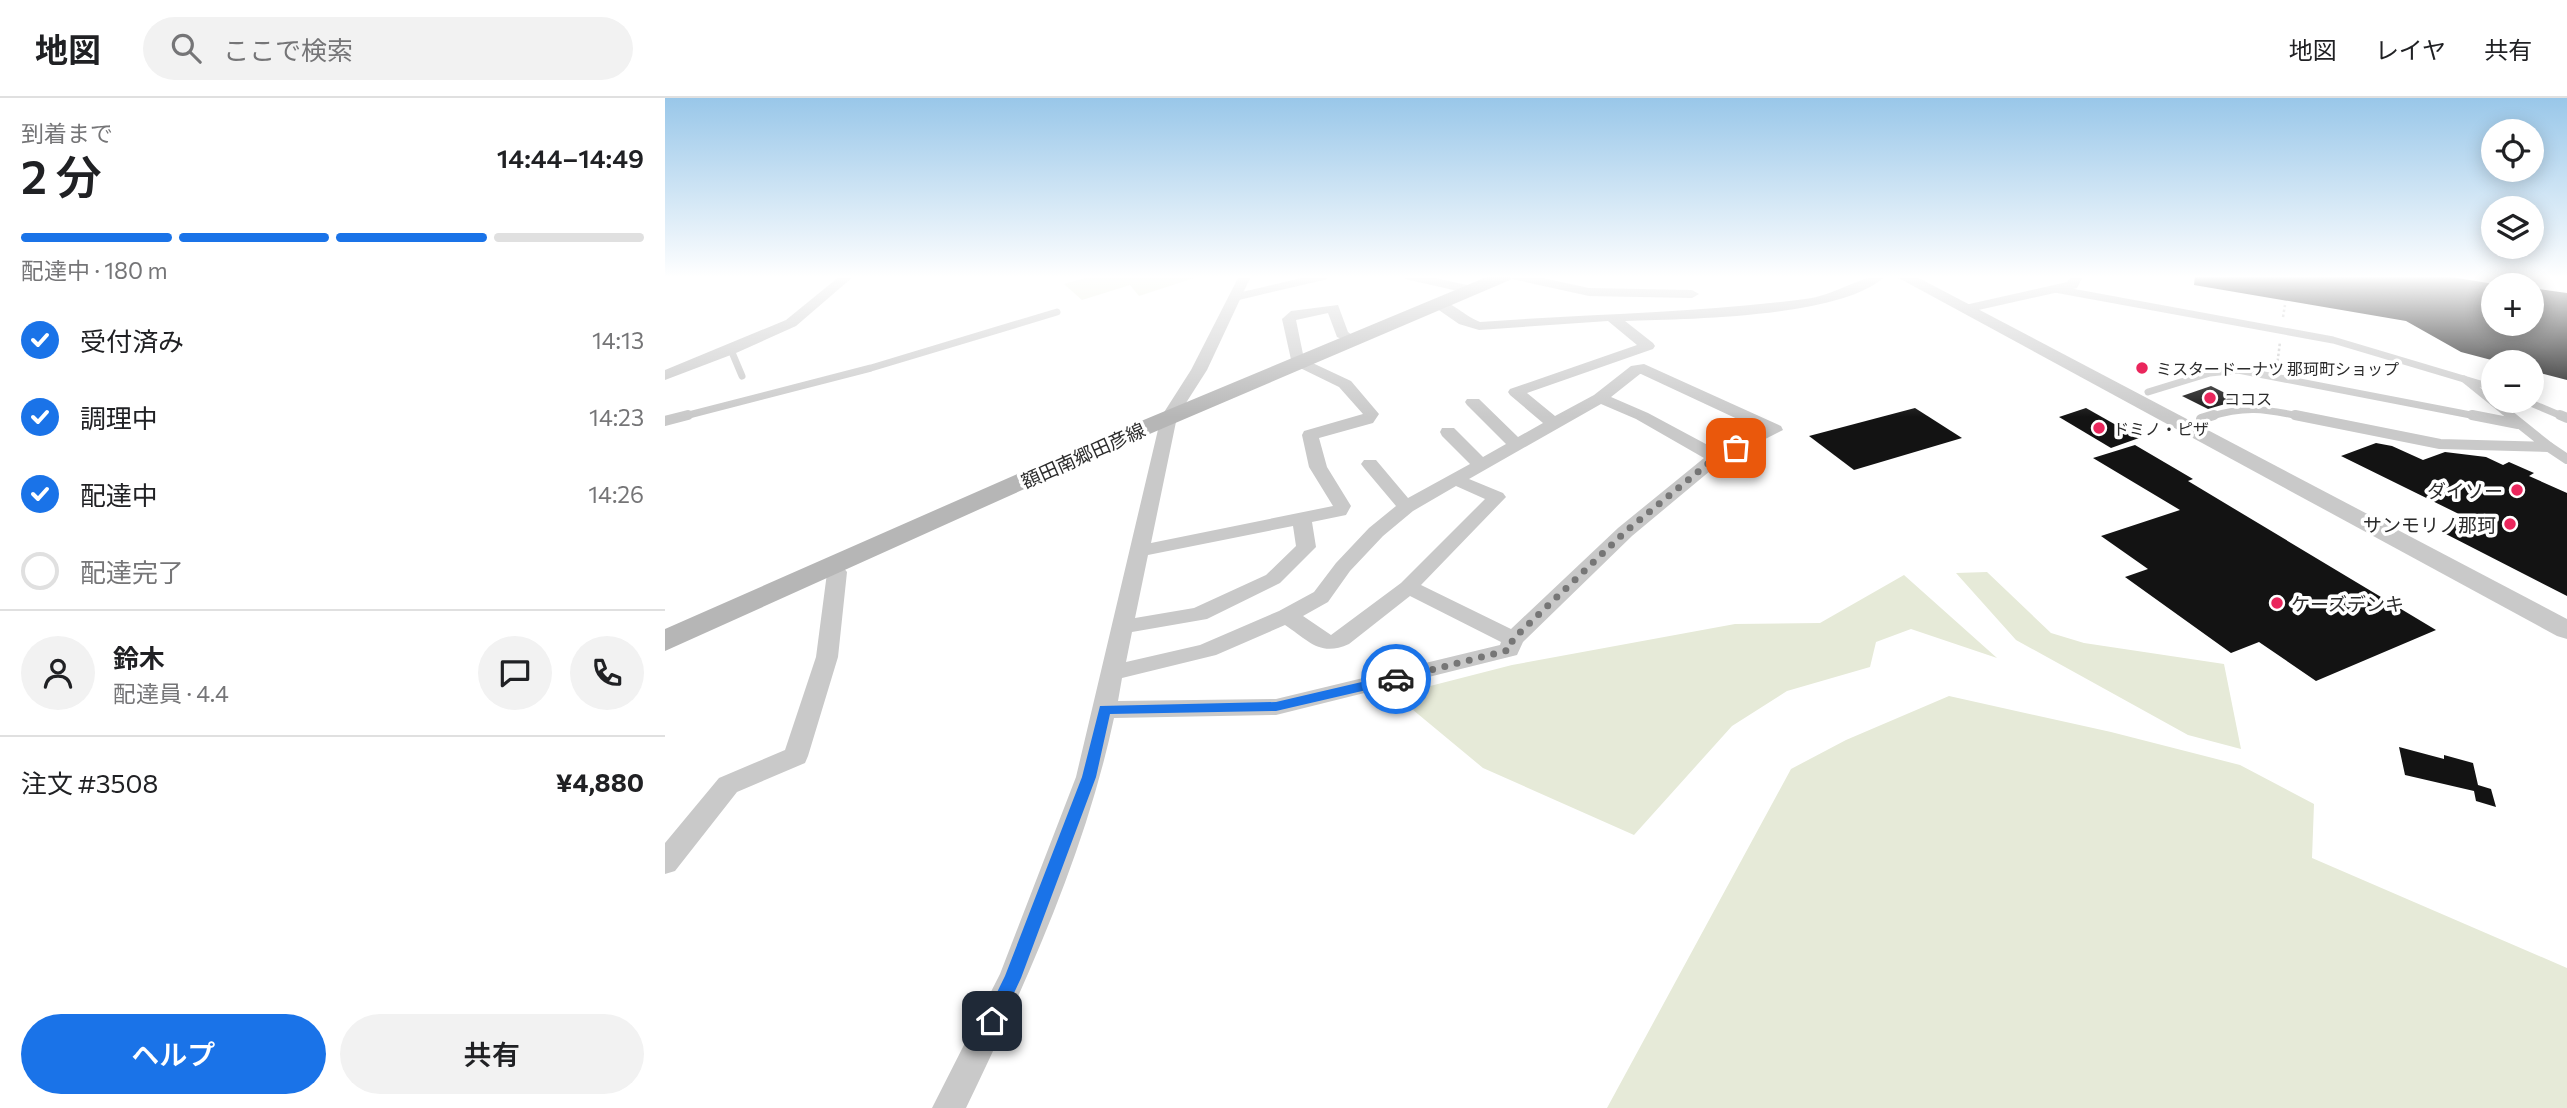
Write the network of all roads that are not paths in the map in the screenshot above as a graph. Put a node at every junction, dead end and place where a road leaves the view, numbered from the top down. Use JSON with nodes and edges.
{"nodes":[{"id":1,"x":792,"y":323,"type":"edge"},
{"id":2,"x":1021,"y":323,"type":"edge"},
{"id":3,"x":1220,"y":323,"type":"edge"},
{"id":4,"x":1290,"y":323,"type":"edge"},
{"id":5,"x":1338,"y":323,"type":"edge"},
{"id":6,"x":1391,"y":323,"type":"edge"},
{"id":7,"x":1470,"y":323,"type":"edge"},
{"id":8,"x":1521,"y":323,"type":"edge"},
{"id":9,"x":1619,"y":323,"type":"edge"},
{"id":10,"x":2003,"y":323,"type":"edge"},
{"id":11,"x":2006,"y":323,"type":"edge"},
{"id":12,"x":2237,"y":323,"type":"edge"},
{"id":13,"x":1350,"y":340,"type":"junction"},
{"id":14,"x":731,"y":350,"type":"junction"},
{"id":15,"x":1297,"y":361,"type":"junction"},
{"id":16,"x":665,"y":375,"type":"edge"},
{"id":17,"x":742,"y":376,"type":"dead end"},
{"id":18,"x":2465,"y":379,"type":"junction"},
{"id":19,"x":2481,"y":384,"type":"edge"},
{"id":20,"x":2148,"y":392,"type":"junction"},
{"id":21,"x":1600,"y":398,"type":"junction"},
{"id":22,"x":1473,"y":402,"type":"dead end"},
{"id":23,"x":2544,"y":408,"type":"edge"},
{"id":24,"x":1169,"y":417,"type":"junction"},
{"id":25,"x":2567,"y":418,"type":"edge"},
{"id":26,"x":2201,"y":419,"type":"junction"},
{"id":27,"x":665,"y":422,"type":"edge"},
{"id":28,"x":1554,"y":424,"type":"junction"},
{"id":29,"x":2521,"y":424,"type":"junction"},
{"id":30,"x":1448,"y":432,"type":"dead end"},
{"id":31,"x":1517,"y":445,"type":"junction"},
{"id":32,"x":2549,"y":447,"type":"junction"},
{"id":33,"x":1716,"y":457,"type":"junction"},
{"id":34,"x":2567,"y":459,"type":"edge"},
{"id":35,"x":1370,"y":464,"type":"dead end"},
{"id":36,"x":1480,"y":464,"type":"junction"},
{"id":37,"x":1455,"y":479,"type":"junction"},
{"id":38,"x":1406,"y":507,"type":"junction"},
{"id":39,"x":1302,"y":519,"type":"junction"},
{"id":40,"x":1139,"y":551,"type":"junction"},
{"id":41,"x":831,"y":565,"type":"junction"},
{"id":42,"x":1409,"y":587,"type":"junction"},
{"id":43,"x":2567,"y":612,"type":"edge"},
{"id":44,"x":1287,"y":616,"type":"junction"},
{"id":45,"x":1122,"y":627,"type":"junction"},
{"id":46,"x":2567,"y":630,"type":"edge"},
{"id":47,"x":1513,"y":639,"type":"junction"},
{"id":48,"x":665,"y":641,"type":"edge"},
{"id":49,"x":1113,"y":672,"type":"junction"},
{"id":50,"x":1104,"y":710,"type":"junction"},
{"id":51,"x":665,"y":863,"type":"edge"},
{"id":52,"x":949,"y":1108,"type":"edge"}],
"edges":[{"from":1,"to":14,"type":"street"},
{"from":2,"to":27,"type":"lane"},
{"from":3,"to":24,"type":"street"},
{"from":4,"to":15,"type":"street"},
{"from":5,"to":13,"type":"street"},
{"from":6,"to":13,"type":"main road","name":"額田南郷田彦線"},
{"from":7,"to":8,"type":"street"},
{"from":9,"to":28,"type":"street"},
{"from":10,"to":46,"type":"street"},
{"from":11,"to":20,"type":"street"},
{"from":12,"to":18,"type":"lane"},
{"from":13,"to":15,"type":"main road","name":"額田南郷田彦線"},
{"from":14,"to":16,"type":"street"},
{"from":14,"to":17,"type":"lane"},
{"from":15,"to":24,"type":"main road","name":"額田南郷田彦線"},
{"from":15,"to":39,"type":"street"},
{"from":18,"to":19,"type":"lane"},
{"from":18,"to":29,"type":"lane"},
{"from":20,"to":26,"type":"street"},
{"from":20,"to":29,"type":"lane"},
{"from":21,"to":28,"type":"street"},
{"from":21,"to":33,"type":"street"},
{"from":21,"to":33,"type":"street"},
{"from":22,"to":31,"type":"street"},
{"from":23,"to":25,"type":"lane"},
{"from":24,"to":40,"type":"street"},
{"from":24,"to":41,"type":"main road","name":"額田南郷田彦線"},
{"from":26,"to":32,"type":"lane"},
{"from":26,"to":43,"type":"street"},
{"from":28,"to":31,"type":"street"},
{"from":29,"to":32,"type":"lane"},
{"from":30,"to":36,"type":"street"},
{"from":31,"to":36,"type":"street"},
{"from":32,"to":34,"type":"lane"},
{"from":33,"to":47,"type":"street"},
{"from":35,"to":38,"type":"street"},
{"from":36,"to":37,"type":"street"},
{"from":37,"to":38,"type":"street"},
{"from":37,"to":42,"type":"street"},
{"from":38,"to":44,"type":"street"},
{"from":39,"to":40,"type":"street"},
{"from":39,"to":45,"type":"street"},
{"from":40,"to":45,"type":"street"},
{"from":41,"to":48,"type":"main road","name":"額田南郷田彦線"},
{"from":41,"to":51,"type":"street"},
{"from":42,"to":44,"type":"street"},
{"from":42,"to":47,"type":"street"},
{"from":44,"to":49,"type":"street"},
{"from":45,"to":49,"type":"street"},
{"from":47,"to":50,"type":"street"},
{"from":49,"to":50,"type":"street"},
{"from":50,"to":52,"type":"street"}]}
